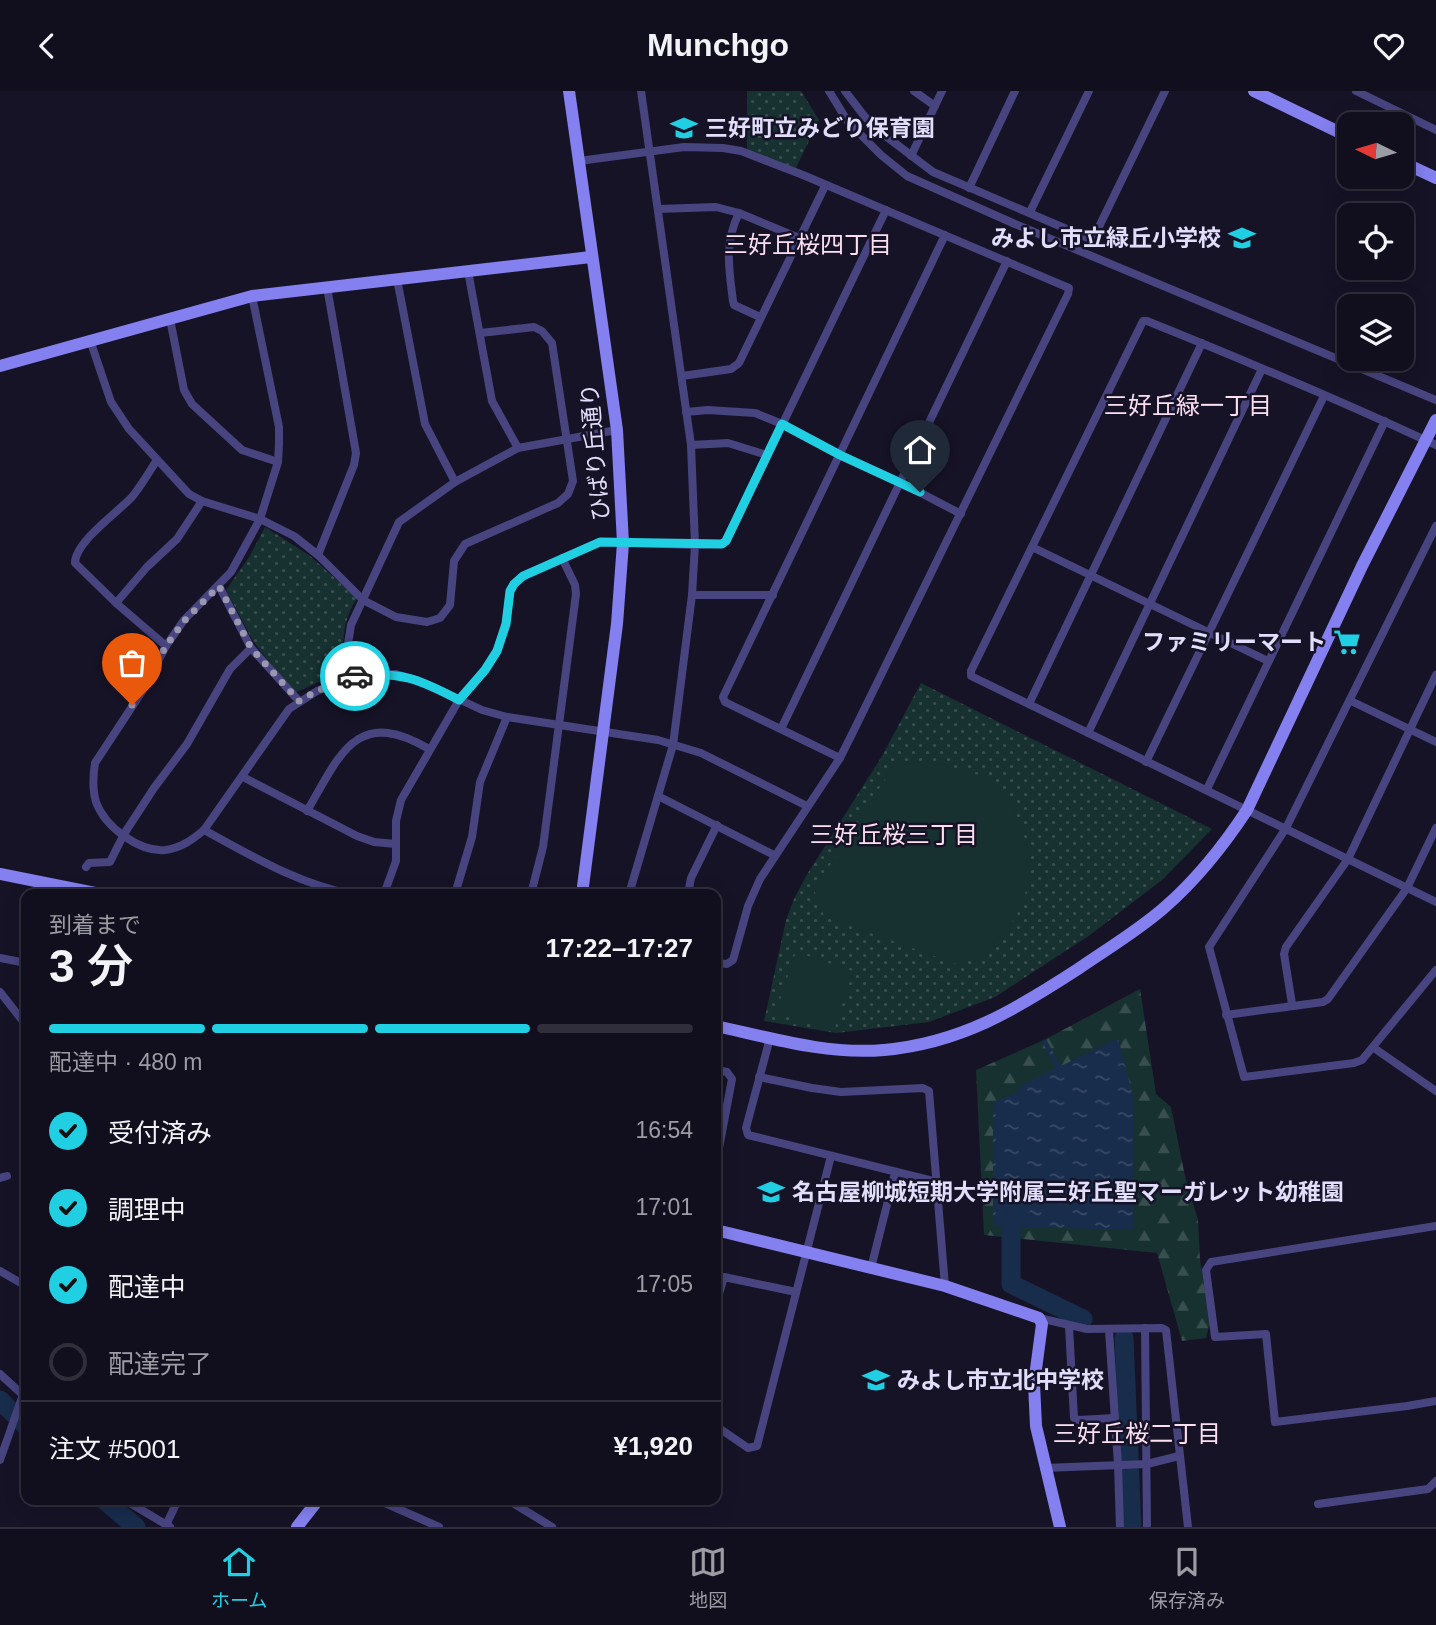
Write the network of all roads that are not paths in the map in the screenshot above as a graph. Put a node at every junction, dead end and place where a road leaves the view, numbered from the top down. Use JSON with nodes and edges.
{"nodes":[{"id":1,"x":569,"y":91,"type":"edge"},
{"id":2,"x":641,"y":91,"type":"edge"},
{"id":3,"x":829,"y":91,"type":"edge"},
{"id":4,"x":845,"y":91,"type":"edge"},
{"id":5,"x":914,"y":91,"type":"edge"},
{"id":6,"x":942,"y":91,"type":"edge"},
{"id":7,"x":1015,"y":91,"type":"edge"},
{"id":8,"x":1089,"y":91,"type":"edge"},
{"id":9,"x":1254,"y":91,"type":"edge"},
{"id":10,"x":1356,"y":91,"type":"edge"},
{"id":11,"x":1163,"y":92,"type":"edge"},
{"id":12,"x":935,"y":106,"type":"junction"},
{"id":13,"x":1436,"y":130,"type":"edge"},
{"id":14,"x":1337,"y":131,"type":"edge"},
{"id":15,"x":650,"y":151,"type":"junction"},
{"id":16,"x":911,"y":156,"type":"junction"},
{"id":17,"x":579,"y":161,"type":"junction"},
{"id":18,"x":1414,"y":168,"type":"edge"},
{"id":19,"x":1436,"y":178,"type":"edge"},
{"id":20,"x":825,"y":186,"type":"junction"},
{"id":21,"x":969,"y":188,"type":"junction"},
{"id":22,"x":658,"y":209,"type":"junction"},
{"id":23,"x":886,"y":210,"type":"junction"},
{"id":24,"x":1030,"y":212,"type":"junction"},
{"id":25,"x":739,"y":213,"type":"junction"},
{"id":26,"x":945,"y":235,"type":"junction"},
{"id":27,"x":799,"y":237,"type":"junction"},
{"id":28,"x":591,"y":257,"type":"junction"},
{"id":29,"x":1007,"y":261,"type":"junction"},
{"id":30,"x":468,"y":271,"type":"junction"},
{"id":31,"x":397,"y":279,"type":"junction"},
{"id":32,"x":327,"y":287,"type":"junction"},
{"id":33,"x":252,"y":296,"type":"junction"},
{"id":34,"x":760,"y":317,"type":"junction"},
{"id":35,"x":170,"y":319,"type":"junction"},
{"id":36,"x":480,"y":333,"type":"junction"},
{"id":37,"x":90,"y":340,"type":"junction"},
{"id":38,"x":1202,"y":343,"type":"junction"},
{"id":39,"x":0,"y":366,"type":"edge"},
{"id":40,"x":1262,"y":369,"type":"junction"},
{"id":41,"x":682,"y":376,"type":"junction"},
{"id":42,"x":1324,"y":396,"type":"junction"},
{"id":43,"x":1436,"y":400,"type":"edge"},
{"id":44,"x":686,"y":412,"type":"junction"},
{"id":45,"x":1436,"y":420,"type":"edge"},
{"id":46,"x":1385,"y":421,"type":"junction"},
{"id":47,"x":782,"y":424,"type":"junction"},
{"id":48,"x":617,"y":430,"type":"junction"},
{"id":49,"x":567,"y":438,"type":"junction"},
{"id":50,"x":1431,"y":443,"type":"edge"},
{"id":51,"x":691,"y":445,"type":"junction"},
{"id":52,"x":518,"y":448,"type":"junction"},
{"id":53,"x":767,"y":455,"type":"junction"},
{"id":54,"x":840,"y":455,"type":"junction"},
{"id":55,"x":157,"y":460,"type":"junction"},
{"id":56,"x":278,"y":462,"type":"junction"},
{"id":57,"x":454,"y":482,"type":"junction"},
{"id":58,"x":900,"y":482,"type":"junction"},
{"id":59,"x":202,"y":501,"type":"junction"},
{"id":60,"x":961,"y":513,"type":"junction"},
{"id":61,"x":260,"y":519,"type":"junction"},
{"id":62,"x":1436,"y":526,"type":"edge"},
{"id":63,"x":624,"y":543,"type":"junction"},
{"id":64,"x":695,"y":544,"type":"junction"},
{"id":65,"x":1032,"y":547,"type":"junction"},
{"id":66,"x":318,"y":555,"type":"junction"},
{"id":67,"x":562,"y":558,"type":"junction"},
{"id":68,"x":1090,"y":576,"type":"junction"},
{"id":69,"x":219,"y":586,"type":"junction"},
{"id":70,"x":773,"y":595,"type":"junction"},
{"id":71,"x":692,"y":596,"type":"junction"},
{"id":72,"x":363,"y":600,"type":"junction"},
{"id":73,"x":116,"y":603,"type":"junction"},
{"id":74,"x":1150,"y":604,"type":"junction"},
{"id":75,"x":1210,"y":632,"type":"junction"},
{"id":76,"x":166,"y":646,"type":"junction"},
{"id":77,"x":251,"y":648,"type":"junction"},
{"id":78,"x":1268,"y":661,"type":"junction"},
{"id":79,"x":1436,"y":675,"type":"edge"},
{"id":80,"x":351,"y":677,"type":"junction"},
{"id":81,"x":459,"y":700,"type":"junction"},
{"id":82,"x":299,"y":701,"type":"junction"},
{"id":83,"x":1351,"y":701,"type":"junction"},
{"id":84,"x":1029,"y":704,"type":"junction"},
{"id":85,"x":507,"y":717,"type":"junction"},
{"id":86,"x":560,"y":724,"type":"junction"},
{"id":87,"x":781,"y":729,"type":"junction"},
{"id":88,"x":603,"y":730,"type":"junction"},
{"id":89,"x":1409,"y":730,"type":"junction"},
{"id":90,"x":1088,"y":733,"type":"junction"},
{"id":91,"x":1436,"y":742,"type":"edge"},
{"id":92,"x":673,"y":745,"type":"junction"},
{"id":93,"x":429,"y":749,"type":"junction"},
{"id":94,"x":839,"y":758,"type":"junction"},
{"id":95,"x":1146,"y":762,"type":"junction"},
{"id":96,"x":243,"y":777,"type":"junction"},
{"id":97,"x":1207,"y":789,"type":"junction"},
{"id":98,"x":658,"y":796,"type":"junction"},
{"id":99,"x":807,"y":806,"type":"junction"},
{"id":100,"x":1247,"y":810,"type":"junction"},
{"id":101,"x":307,"y":811,"type":"junction"},
{"id":102,"x":717,"y":825,"type":"junction"},
{"id":103,"x":1286,"y":828,"type":"junction"},
{"id":104,"x":1436,"y":828,"type":"edge"},
{"id":105,"x":204,"y":830,"type":"junction"},
{"id":106,"x":124,"y":834,"type":"junction"},
{"id":107,"x":396,"y":844,"type":"junction"},
{"id":108,"x":774,"y":855,"type":"junction"},
{"id":109,"x":1348,"y":859,"type":"junction"},
{"id":110,"x":86,"y":867,"type":"dead end"},
{"id":111,"x":0,"y":874,"type":"edge"},
{"id":112,"x":1407,"y":888,"type":"junction"},
{"id":113,"x":75,"y":889,"type":"edge"},
{"id":114,"x":325,"y":889,"type":"edge"},
{"id":115,"x":386,"y":889,"type":"edge"},
{"id":116,"x":456,"y":889,"type":"edge"},
{"id":117,"x":532,"y":889,"type":"edge"},
{"id":118,"x":583,"y":889,"type":"edge"},
{"id":119,"x":630,"y":889,"type":"edge"},
{"id":120,"x":689,"y":889,"type":"edge"},
{"id":121,"x":1436,"y":902,"type":"edge"},
{"id":122,"x":0,"y":958,"type":"edge"},
{"id":123,"x":21,"y":962,"type":"edge"},
{"id":124,"x":721,"y":963,"type":"edge"},
{"id":125,"x":1436,"y":970,"type":"edge"},
{"id":126,"x":0,"y":992,"type":"edge"},
{"id":127,"x":1292,"y":1005,"type":"junction"},
{"id":128,"x":1226,"y":1015,"type":"junction"},
{"id":129,"x":21,"y":1019,"type":"edge"},
{"id":130,"x":721,"y":1027,"type":"edge"},
{"id":131,"x":770,"y":1038,"type":"junction"},
{"id":132,"x":1374,"y":1048,"type":"junction"},
{"id":133,"x":721,"y":1071,"type":"edge"},
{"id":134,"x":759,"y":1077,"type":"junction"},
{"id":135,"x":1436,"y":1078,"type":"edge"},
{"id":136,"x":1433,"y":1089,"type":"edge"},
{"id":137,"x":721,"y":1137,"type":"edge"},
{"id":138,"x":831,"y":1156,"type":"junction"},
{"id":139,"x":895,"y":1173,"type":"junction"},
{"id":140,"x":937,"y":1182,"type":"junction"},
{"id":141,"x":1436,"y":1226,"type":"edge"},
{"id":142,"x":721,"y":1231,"type":"edge"},
{"id":143,"x":807,"y":1252,"type":"junction"},
{"id":144,"x":871,"y":1268,"type":"junction"},
{"id":145,"x":0,"y":1271,"type":"edge"},
{"id":146,"x":21,"y":1283,"type":"edge"},
{"id":147,"x":945,"y":1286,"type":"junction"},
{"id":148,"x":721,"y":1287,"type":"edge"},
{"id":149,"x":796,"y":1292,"type":"junction"},
{"id":150,"x":1039,"y":1318,"type":"junction"},
{"id":151,"x":1069,"y":1326,"type":"junction"},
{"id":152,"x":1145,"y":1328,"type":"junction"},
{"id":153,"x":1109,"y":1330,"type":"junction"},
{"id":154,"x":0,"y":1374,"type":"edge"},
{"id":155,"x":21,"y":1397,"type":"edge"},
{"id":156,"x":1436,"y":1401,"type":"edge"},
{"id":157,"x":21,"y":1404,"type":"edge"},
{"id":158,"x":1115,"y":1418,"type":"junction"},
{"id":159,"x":721,"y":1429,"type":"edge"},
{"id":160,"x":1179,"y":1456,"type":"junction"},
{"id":161,"x":0,"y":1460,"type":"edge"},
{"id":162,"x":1147,"y":1464,"type":"junction"},
{"id":163,"x":1118,"y":1465,"type":"junction"},
{"id":164,"x":1044,"y":1468,"type":"junction"},
{"id":165,"x":1436,"y":1481,"type":"edge"},
{"id":166,"x":1318,"y":1504,"type":"dead end"},
{"id":167,"x":133,"y":1505,"type":"edge"},
{"id":168,"x":176,"y":1505,"type":"edge"},
{"id":169,"x":314,"y":1505,"type":"edge"},
{"id":170,"x":389,"y":1505,"type":"edge"},
{"id":171,"x":516,"y":1505,"type":"edge"},
{"id":172,"x":168,"y":1526,"type":"edge"},
{"id":173,"x":297,"y":1527,"type":"edge"},
{"id":174,"x":439,"y":1527,"type":"edge"},
{"id":175,"x":552,"y":1527,"type":"edge"},
{"id":176,"x":1060,"y":1527,"type":"edge"},
{"id":177,"x":1120,"y":1527,"type":"edge"},
{"id":178,"x":1147,"y":1527,"type":"edge"},
{"id":179,"x":1188,"y":1527,"type":"edge"}],
"edges":[{"from":1,"to":17,"type":"street","name":"ひばり丘通り"},
{"from":2,"to":15,"type":"street"},
{"from":3,"to":43,"type":"street"},
{"from":4,"to":16,"type":"street"},
{"from":5,"to":12,"type":"street"},
{"from":6,"to":12,"type":"street"},
{"from":7,"to":21,"type":"street"},
{"from":8,"to":24,"type":"street"},
{"from":9,"to":14,"type":"street"},
{"from":10,"to":13,"type":"street"},
{"from":11,"to":24,"type":"street"},
{"from":12,"to":16,"type":"street"},
{"from":15,"to":17,"type":"street"},
{"from":15,"to":20,"type":"street"},
{"from":15,"to":22,"type":"street"},
{"from":16,"to":21,"type":"street"},
{"from":17,"to":28,"type":"street","name":"ひばり丘通り"},
{"from":18,"to":19,"type":"street"},
{"from":20,"to":23,"type":"street"},
{"from":20,"to":27,"type":"street"},
{"from":21,"to":24,"type":"street"},
{"from":22,"to":25,"type":"street"},
{"from":22,"to":41,"type":"street"},
{"from":23,"to":26,"type":"street"},
{"from":23,"to":47,"type":"street"},
{"from":25,"to":27,"type":"street"},
{"from":25,"to":34,"type":"street"},
{"from":26,"to":29,"type":"street"},
{"from":26,"to":54,"type":"street"},
{"from":27,"to":34,"type":"street"},
{"from":28,"to":30,"type":"street"},
{"from":28,"to":48,"type":"street","name":"ひばり丘通り"},
{"from":29,"to":58,"type":"street"},
{"from":29,"to":60,"type":"street"},
{"from":30,"to":31,"type":"street"},
{"from":30,"to":36,"type":"street"},
{"from":31,"to":32,"type":"street"},
{"from":31,"to":57,"type":"street"},
{"from":32,"to":33,"type":"street"},
{"from":32,"to":66,"type":"street"},
{"from":33,"to":35,"type":"street"},
{"from":33,"to":56,"type":"street"},
{"from":34,"to":41,"type":"street"},
{"from":35,"to":37,"type":"street"},
{"from":35,"to":56,"type":"street"},
{"from":36,"to":49,"type":"street"},
{"from":36,"to":52,"type":"street"},
{"from":37,"to":39,"type":"street"},
{"from":37,"to":55,"type":"street"},
{"from":38,"to":40,"type":"street"},
{"from":38,"to":65,"type":"street"},
{"from":38,"to":68,"type":"street"},
{"from":40,"to":42,"type":"street"},
{"from":40,"to":74,"type":"street"},
{"from":41,"to":44,"type":"street"},
{"from":42,"to":46,"type":"street"},
{"from":42,"to":75,"type":"street"},
{"from":44,"to":47,"type":"street"},
{"from":44,"to":51,"type":"street"},
{"from":45,"to":50,"type":"street"},
{"from":46,"to":50,"type":"street"},
{"from":46,"to":78,"type":"street"},
{"from":47,"to":53,"type":"street"},
{"from":47,"to":54,"type":"street"},
{"from":48,"to":49,"type":"street"},
{"from":48,"to":63,"type":"street","name":"ひばり丘通り"},
{"from":49,"to":52,"type":"street"},
{"from":49,"to":72,"type":"street"},
{"from":50,"to":100,"type":"street"},
{"from":51,"to":53,"type":"street"},
{"from":51,"to":64,"type":"street"},
{"from":52,"to":57,"type":"street"},
{"from":53,"to":64,"type":"street"},
{"from":54,"to":58,"type":"street"},
{"from":54,"to":70,"type":"street"},
{"from":55,"to":59,"type":"street"},
{"from":55,"to":73,"type":"street"},
{"from":56,"to":61,"type":"street"},
{"from":57,"to":72,"type":"street"},
{"from":58,"to":60,"type":"street"},
{"from":58,"to":87,"type":"street"},
{"from":59,"to":61,"type":"street"},
{"from":59,"to":73,"type":"street"},
{"from":60,"to":94,"type":"street"},
{"from":61,"to":66,"type":"street"},
{"from":61,"to":69,"type":"street"},
{"from":62,"to":83,"type":"street"},
{"from":63,"to":64,"type":"street"},
{"from":63,"to":67,"type":"street"},
{"from":63,"to":88,"type":"street","name":"ひばり丘通り"},
{"from":64,"to":71,"type":"street"},
{"from":65,"to":68,"type":"street"},
{"from":65,"to":84,"type":"street"},
{"from":66,"to":72,"type":"street"},
{"from":67,"to":81,"type":"street"},
{"from":67,"to":86,"type":"street"},
{"from":68,"to":74,"type":"street"},
{"from":68,"to":84,"type":"street"},
{"from":69,"to":76,"type":"street"},
{"from":69,"to":77,"type":"street"},
{"from":70,"to":71,"type":"street"},
{"from":70,"to":87,"type":"street"},
{"from":71,"to":92,"type":"street"},
{"from":72,"to":80,"type":"street"},
{"from":73,"to":76,"type":"street"},
{"from":74,"to":75,"type":"street"},
{"from":74,"to":90,"type":"street"},
{"from":75,"to":78,"type":"street"},
{"from":75,"to":95,"type":"street"},
{"from":76,"to":106,"type":"street"},
{"from":77,"to":82,"type":"street"},
{"from":77,"to":106,"type":"street"},
{"from":78,"to":97,"type":"street"},
{"from":79,"to":89,"type":"street"},
{"from":80,"to":81,"type":"street"},
{"from":80,"to":82,"type":"street"},
{"from":81,"to":85,"type":"street"},
{"from":81,"to":93,"type":"street"},
{"from":82,"to":96,"type":"street"},
{"from":83,"to":89,"type":"street"},
{"from":83,"to":103,"type":"street"},
{"from":84,"to":90,"type":"street"},
{"from":85,"to":86,"type":"street"},
{"from":85,"to":116,"type":"street"},
{"from":86,"to":88,"type":"street"},
{"from":86,"to":117,"type":"street"},
{"from":87,"to":94,"type":"street"},
{"from":88,"to":92,"type":"street"},
{"from":88,"to":118,"type":"street","name":"ひばり丘通り"},
{"from":89,"to":91,"type":"street"},
{"from":89,"to":109,"type":"street"},
{"from":90,"to":95,"type":"street"},
{"from":92,"to":98,"type":"street"},
{"from":92,"to":99,"type":"street"},
{"from":93,"to":101,"type":"street"},
{"from":93,"to":107,"type":"street"},
{"from":94,"to":99,"type":"street"},
{"from":95,"to":97,"type":"street"},
{"from":96,"to":101,"type":"street"},
{"from":96,"to":105,"type":"street"},
{"from":97,"to":100,"type":"street"},
{"from":98,"to":102,"type":"street"},
{"from":98,"to":119,"type":"street"},
{"from":99,"to":108,"type":"street"},
{"from":100,"to":103,"type":"street"},
{"from":100,"to":131,"type":"street"},
{"from":101,"to":107,"type":"street"},
{"from":102,"to":108,"type":"street"},
{"from":102,"to":120,"type":"street"},
{"from":103,"to":109,"type":"street"},
{"from":103,"to":128,"type":"street"},
{"from":104,"to":112,"type":"street"},
{"from":105,"to":106,"type":"street"},
{"from":105,"to":114,"type":"street"},
{"from":106,"to":110,"type":"street"},
{"from":107,"to":115,"type":"street"},
{"from":108,"to":124,"type":"street"},
{"from":109,"to":112,"type":"street"},
{"from":109,"to":127,"type":"street"},
{"from":111,"to":113,"type":"street"},
{"from":112,"to":121,"type":"street"},
{"from":112,"to":127,"type":"street"},
{"from":122,"to":123,"type":"street"},
{"from":125,"to":132,"type":"street"},
{"from":126,"to":129,"type":"street"},
{"from":127,"to":128,"type":"street"},
{"from":128,"to":132,"type":"street"},
{"from":130,"to":131,"type":"street"},
{"from":131,"to":134,"type":"street"},
{"from":132,"to":136,"type":"street"},
{"from":133,"to":137,"type":"street"},
{"from":134,"to":138,"type":"street"},
{"from":134,"to":140,"type":"street"},
{"from":135,"to":136,"type":"street"},
{"from":138,"to":139,"type":"street"},
{"from":138,"to":143,"type":"street"},
{"from":139,"to":140,"type":"street"},
{"from":139,"to":144,"type":"street"},
{"from":140,"to":147,"type":"street"},
{"from":141,"to":156,"type":"street"},
{"from":142,"to":143,"type":"street"},
{"from":143,"to":144,"type":"street"},
{"from":143,"to":149,"type":"street"},
{"from":144,"to":147,"type":"street"},
{"from":145,"to":146,"type":"street"},
{"from":147,"to":150,"type":"street"},
{"from":148,"to":149,"type":"street"},
{"from":149,"to":159,"type":"street"},
{"from":150,"to":151,"type":"street"},
{"from":150,"to":164,"type":"street"},
{"from":151,"to":153,"type":"street"},
{"from":151,"to":158,"type":"street"},
{"from":152,"to":153,"type":"street"},
{"from":152,"to":160,"type":"street"},
{"from":152,"to":162,"type":"street"},
{"from":153,"to":158,"type":"street"},
{"from":154,"to":155,"type":"street"},
{"from":157,"to":161,"type":"street"},
{"from":158,"to":163,"type":"street"},
{"from":160,"to":162,"type":"street"},
{"from":160,"to":179,"type":"street"},
{"from":162,"to":163,"type":"street"},
{"from":162,"to":178,"type":"street"},
{"from":163,"to":164,"type":"street"},
{"from":163,"to":177,"type":"street"},
{"from":164,"to":176,"type":"street"},
{"from":165,"to":166,"type":"street"},
{"from":167,"to":172,"type":"street"},
{"from":168,"to":172,"type":"street"},
{"from":169,"to":173,"type":"street"},
{"from":170,"to":174,"type":"street"},
{"from":171,"to":175,"type":"street"}]}
